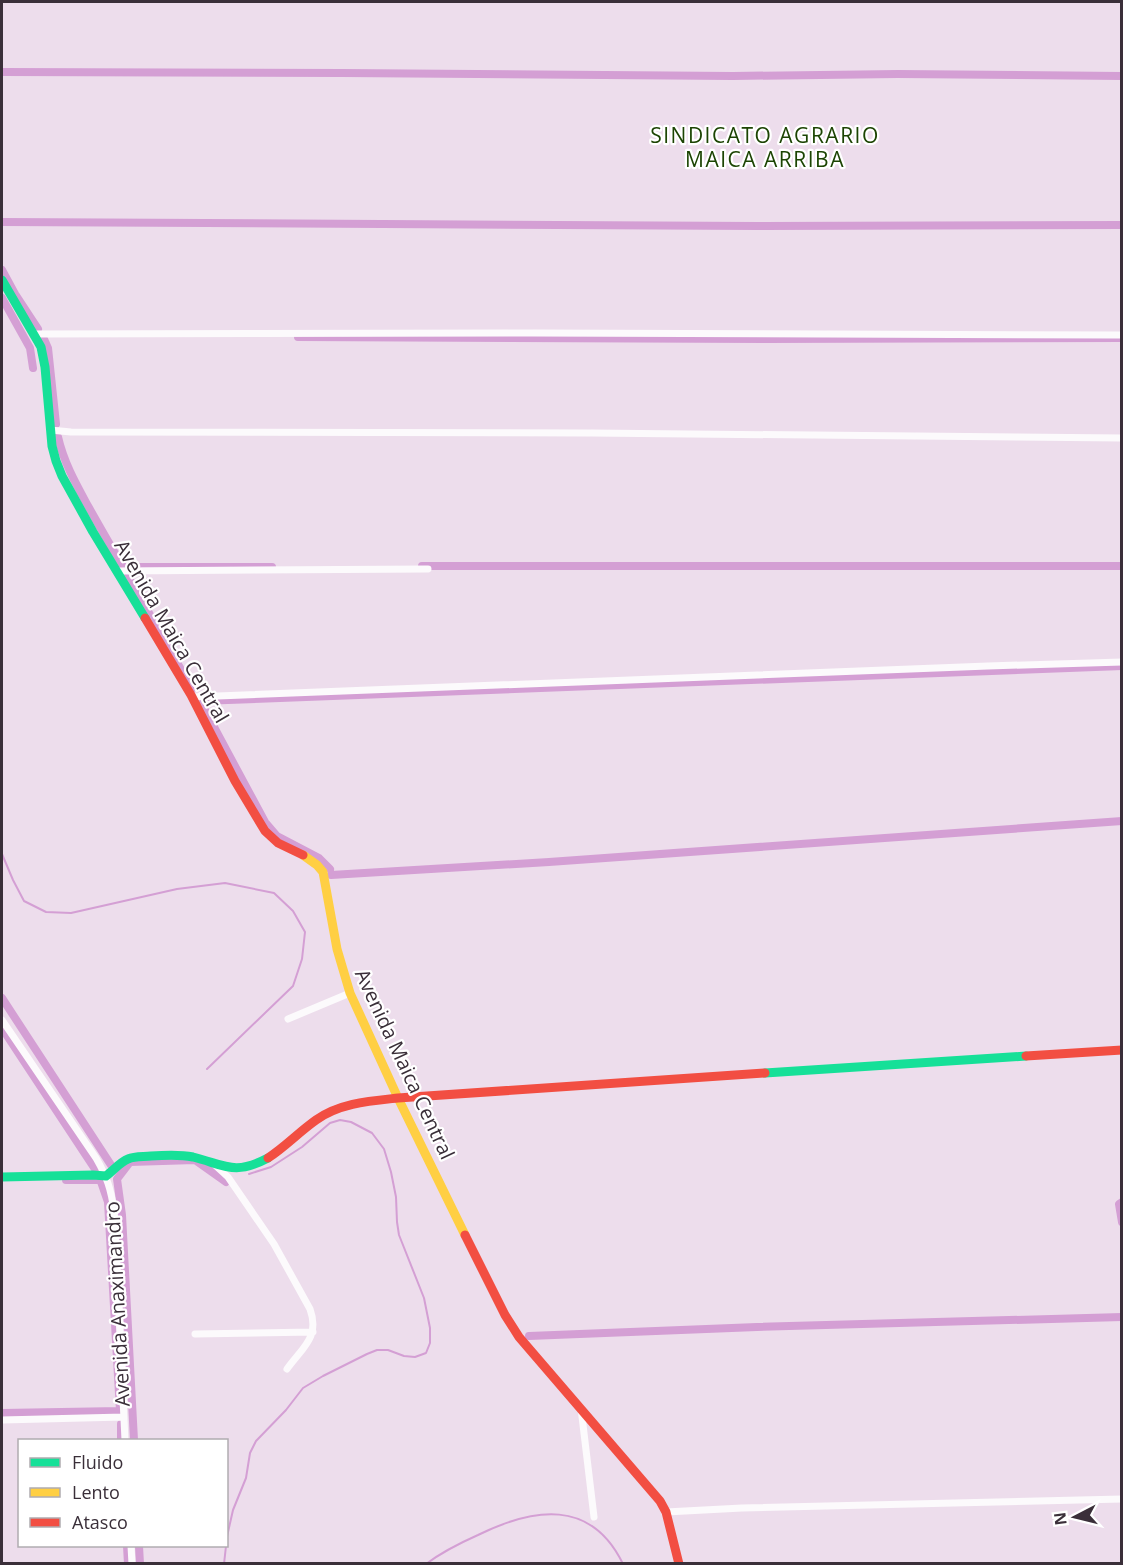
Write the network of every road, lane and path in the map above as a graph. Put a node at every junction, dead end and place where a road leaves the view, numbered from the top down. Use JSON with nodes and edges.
{"nodes":[{"id":1,"x":2,"y":280,"type":"edge"},
{"id":2,"x":34,"y":334,"type":"junction"},
{"id":3,"x":1122,"y":335,"type":"edge"},
{"id":4,"x":50,"y":430,"type":"junction"},
{"id":5,"x":1122,"y":438,"type":"edge"},
{"id":6,"x":428,"y":569,"type":"dead end"},
{"id":7,"x":117,"y":571,"type":"junction"},
{"id":8,"x":1122,"y":662,"type":"edge"},
{"id":9,"x":192,"y":697,"type":"junction"},
{"id":10,"x":350,"y":993,"type":"junction"},
{"id":11,"x":288,"y":1019,"type":"dead end"},
{"id":12,"x":2,"y":1020,"type":"edge"},
{"id":13,"x":1122,"y":1050,"type":"edge"},
{"id":14,"x":398,"y":1098,"type":"junction"},
{"id":15,"x":214,"y":1163,"type":"junction"},
{"id":16,"x":106,"y":1176,"type":"junction"},
{"id":17,"x":2,"y":1177,"type":"edge"},
{"id":18,"x":313,"y":1332,"type":"junction"},
{"id":19,"x":195,"y":1334,"type":"dead end"},
{"id":20,"x":287,"y":1369,"type":"dead end"},
{"id":21,"x":581,"y":1408,"type":"junction"},
{"id":22,"x":124,"y":1417,"type":"junction"},
{"id":23,"x":2,"y":1420,"type":"edge"},
{"id":24,"x":125,"y":1439,"type":"edge"},
{"id":25,"x":1122,"y":1499,"type":"edge"},
{"id":26,"x":666,"y":1512,"type":"junction"},
{"id":27,"x":594,"y":1517,"type":"dead end"},
{"id":28,"x":131,"y":1547,"type":"edge"},
{"id":29,"x":132,"y":1563,"type":"edge"},
{"id":30,"x":679,"y":1563,"type":"edge"}],
"edges":[{"from":1,"to":2,"type":"street","name":"Avenida Maica Central"},
{"from":2,"to":3,"type":"street"},
{"from":2,"to":4,"type":"street","name":"Avenida Maica Central"},
{"from":4,"to":5,"type":"street"},
{"from":4,"to":7,"type":"street","name":"Avenida Maica Central"},
{"from":6,"to":7,"type":"street"},
{"from":7,"to":9,"type":"street","name":"Avenida Maica Central"},
{"from":8,"to":9,"type":"street"},
{"from":9,"to":10,"type":"street","name":"Avenida Maica Central"},
{"from":10,"to":11,"type":"street"},
{"from":10,"to":14,"type":"street","name":"Avenida Maica Central"},
{"from":12,"to":16,"type":"street","name":"Avenida Anaximandro"},
{"from":13,"to":14,"type":"street"},
{"from":14,"to":15,"type":"street"},
{"from":14,"to":21,"type":"street","name":"Avenida Maica Central"},
{"from":15,"to":16,"type":"street"},
{"from":15,"to":18,"type":"street"},
{"from":16,"to":17,"type":"street"},
{"from":16,"to":22,"type":"street","name":"Avenida Anaximandro"},
{"from":18,"to":19,"type":"street"},
{"from":18,"to":20,"type":"street"},
{"from":21,"to":26,"type":"street","name":"Avenida Maica Central"},
{"from":21,"to":27,"type":"street"},
{"from":22,"to":23,"type":"street"},
{"from":22,"to":24,"type":"street","name":"Avenida Anaximandro"},
{"from":25,"to":26,"type":"street"},
{"from":26,"to":30,"type":"street","name":"Avenida Maica Central"},
{"from":28,"to":29,"type":"street"}]}
